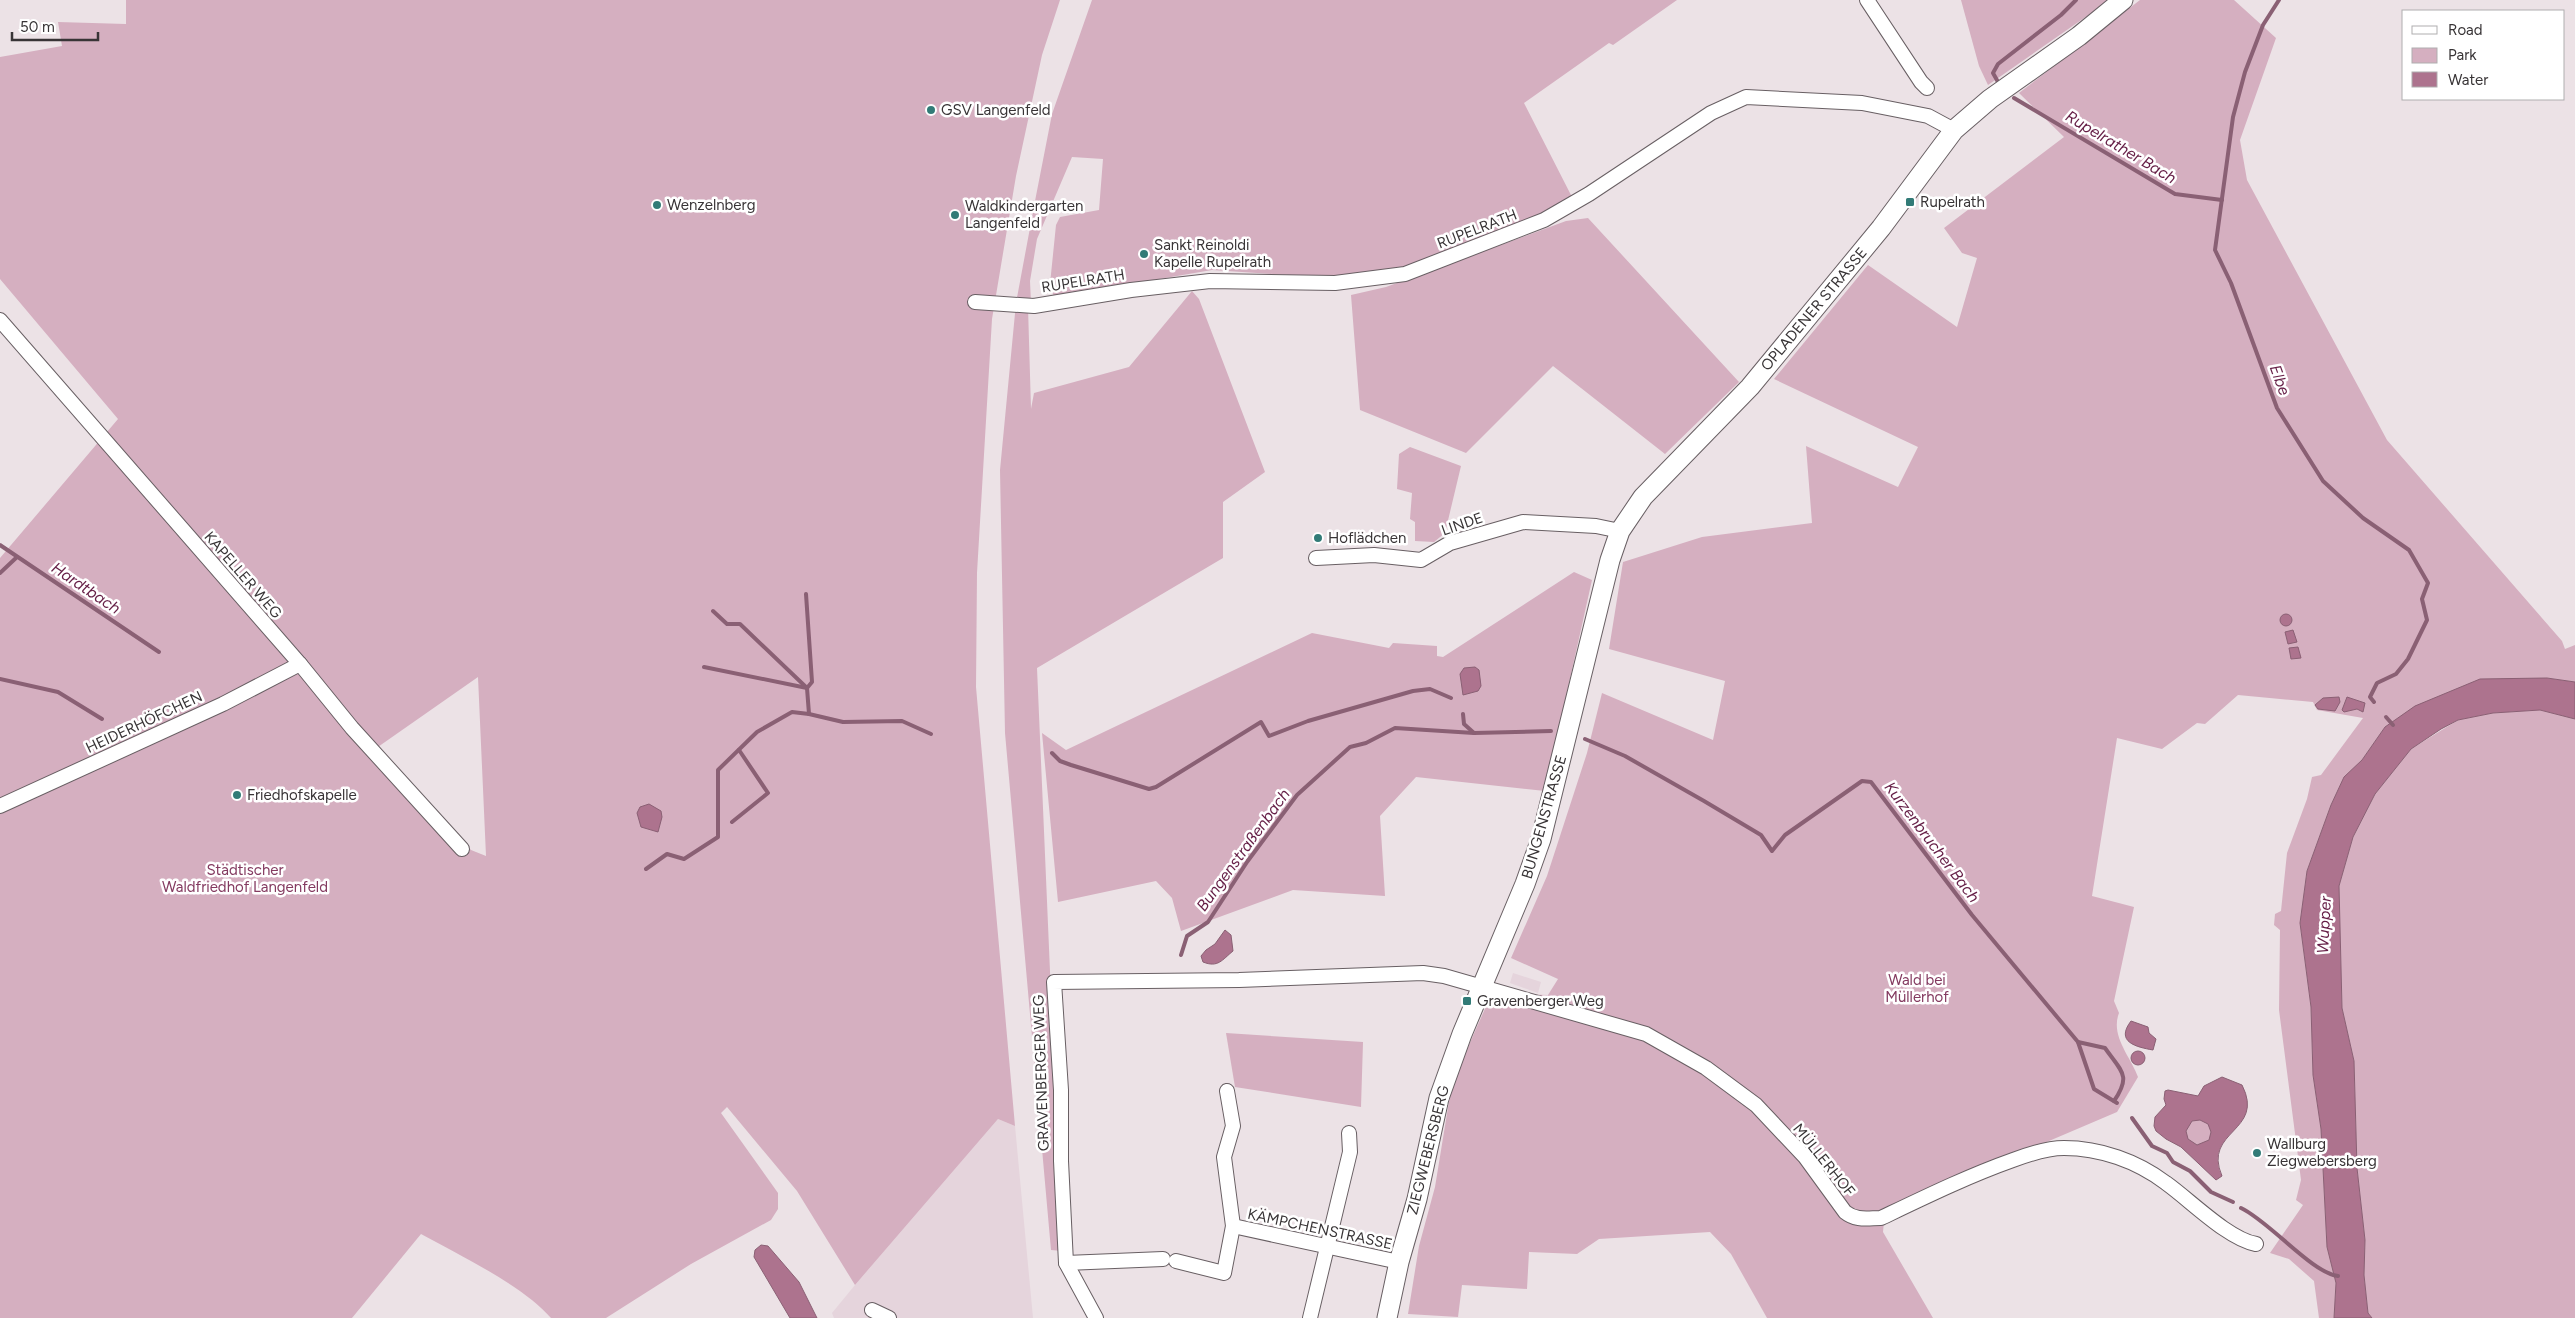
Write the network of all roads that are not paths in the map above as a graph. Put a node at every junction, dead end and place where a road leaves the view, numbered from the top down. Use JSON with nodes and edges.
{"nodes":[{"id":1,"x":1867,"y":0,"type":"edge"},
{"id":2,"x":2123,"y":0,"type":"edge"},
{"id":3,"x":1927,"y":88,"type":"dead end"},
{"id":4,"x":1954,"y":130,"type":"junction"},
{"id":5,"x":975,"y":302,"type":"dead end"},
{"id":6,"x":0,"y":320,"type":"edge"},
{"id":7,"x":1620,"y":531,"type":"junction"},
{"id":8,"x":1316,"y":558,"type":"dead end"},
{"id":9,"x":300,"y":664,"type":"junction"},
{"id":10,"x":1582,"y":672,"type":"joint"},
{"id":11,"x":0,"y":806,"type":"edge"},
{"id":12,"x":462,"y":849,"type":"dead end"},
{"id":13,"x":1482,"y":986,"type":"junction"},
{"id":14,"x":1227,"y":1091,"type":"dead end"},
{"id":15,"x":1349,"y":1133,"type":"dead end"},
{"id":16,"x":1233,"y":1226,"type":"junction"},
{"id":17,"x":2256,"y":1244,"type":"dead end"},
{"id":18,"x":1327,"y":1247,"type":"junction"},
{"id":19,"x":1399,"y":1262,"type":"junction"},
{"id":20,"x":1066,"y":1263,"type":"junction"},
{"id":21,"x":872,"y":1310,"type":"dead end"},
{"id":22,"x":889,"y":1318,"type":"edge"},
{"id":23,"x":1096,"y":1318,"type":"edge"},
{"id":24,"x":1310,"y":1318,"type":"edge"},
{"id":25,"x":1387,"y":1318,"type":"edge"}],
"edges":[{"from":1,"to":3,"type":"street"},
{"from":2,"to":4,"type":"main road","name":"OPLADENER STRASSE"},
{"from":4,"to":5,"type":"street","name":"RUPELRATH"},
{"from":4,"to":7,"type":"main road","name":"OPLADENER STRASSE"},
{"from":6,"to":9,"type":"street","name":"KAPELLER WEG"},
{"from":7,"to":8,"type":"street","name":"LINDE"},
{"from":7,"to":10,"type":"main road","name":"OPLADENER STRASSE"},
{"from":9,"to":11,"type":"street","name":"HEIDERHÖFCHEN"},
{"from":9,"to":12,"type":"street","name":"KAPELLER WEG"},
{"from":10,"to":13,"type":"main road","name":"BUNGENSTRASSE"},
{"from":13,"to":17,"type":"street","name":"MÜLLERHOF"},
{"from":13,"to":19,"type":"main road","name":"ZIEGWEBERSBERG"},
{"from":13,"to":20,"type":"street","name":"GRAVENBERGER WEG"},
{"from":14,"to":16,"type":"street","name":"KÄMPCHENSTRASSE"},
{"from":15,"to":18,"type":"street"},
{"from":16,"to":18,"type":"street","name":"KÄMPCHENSTRASSE"},
{"from":16,"to":20,"type":"street","name":"KÄMPCHENSTRASSE"},
{"from":18,"to":19,"type":"street","name":"KÄMPCHENSTRASSE"},
{"from":18,"to":24,"type":"street"},
{"from":19,"to":25,"type":"main road","name":"ZIEGWEBERSBERG"},
{"from":20,"to":23,"type":"street","name":"GRAVENBERGER WEG"},
{"from":21,"to":22,"type":"street"}]}
